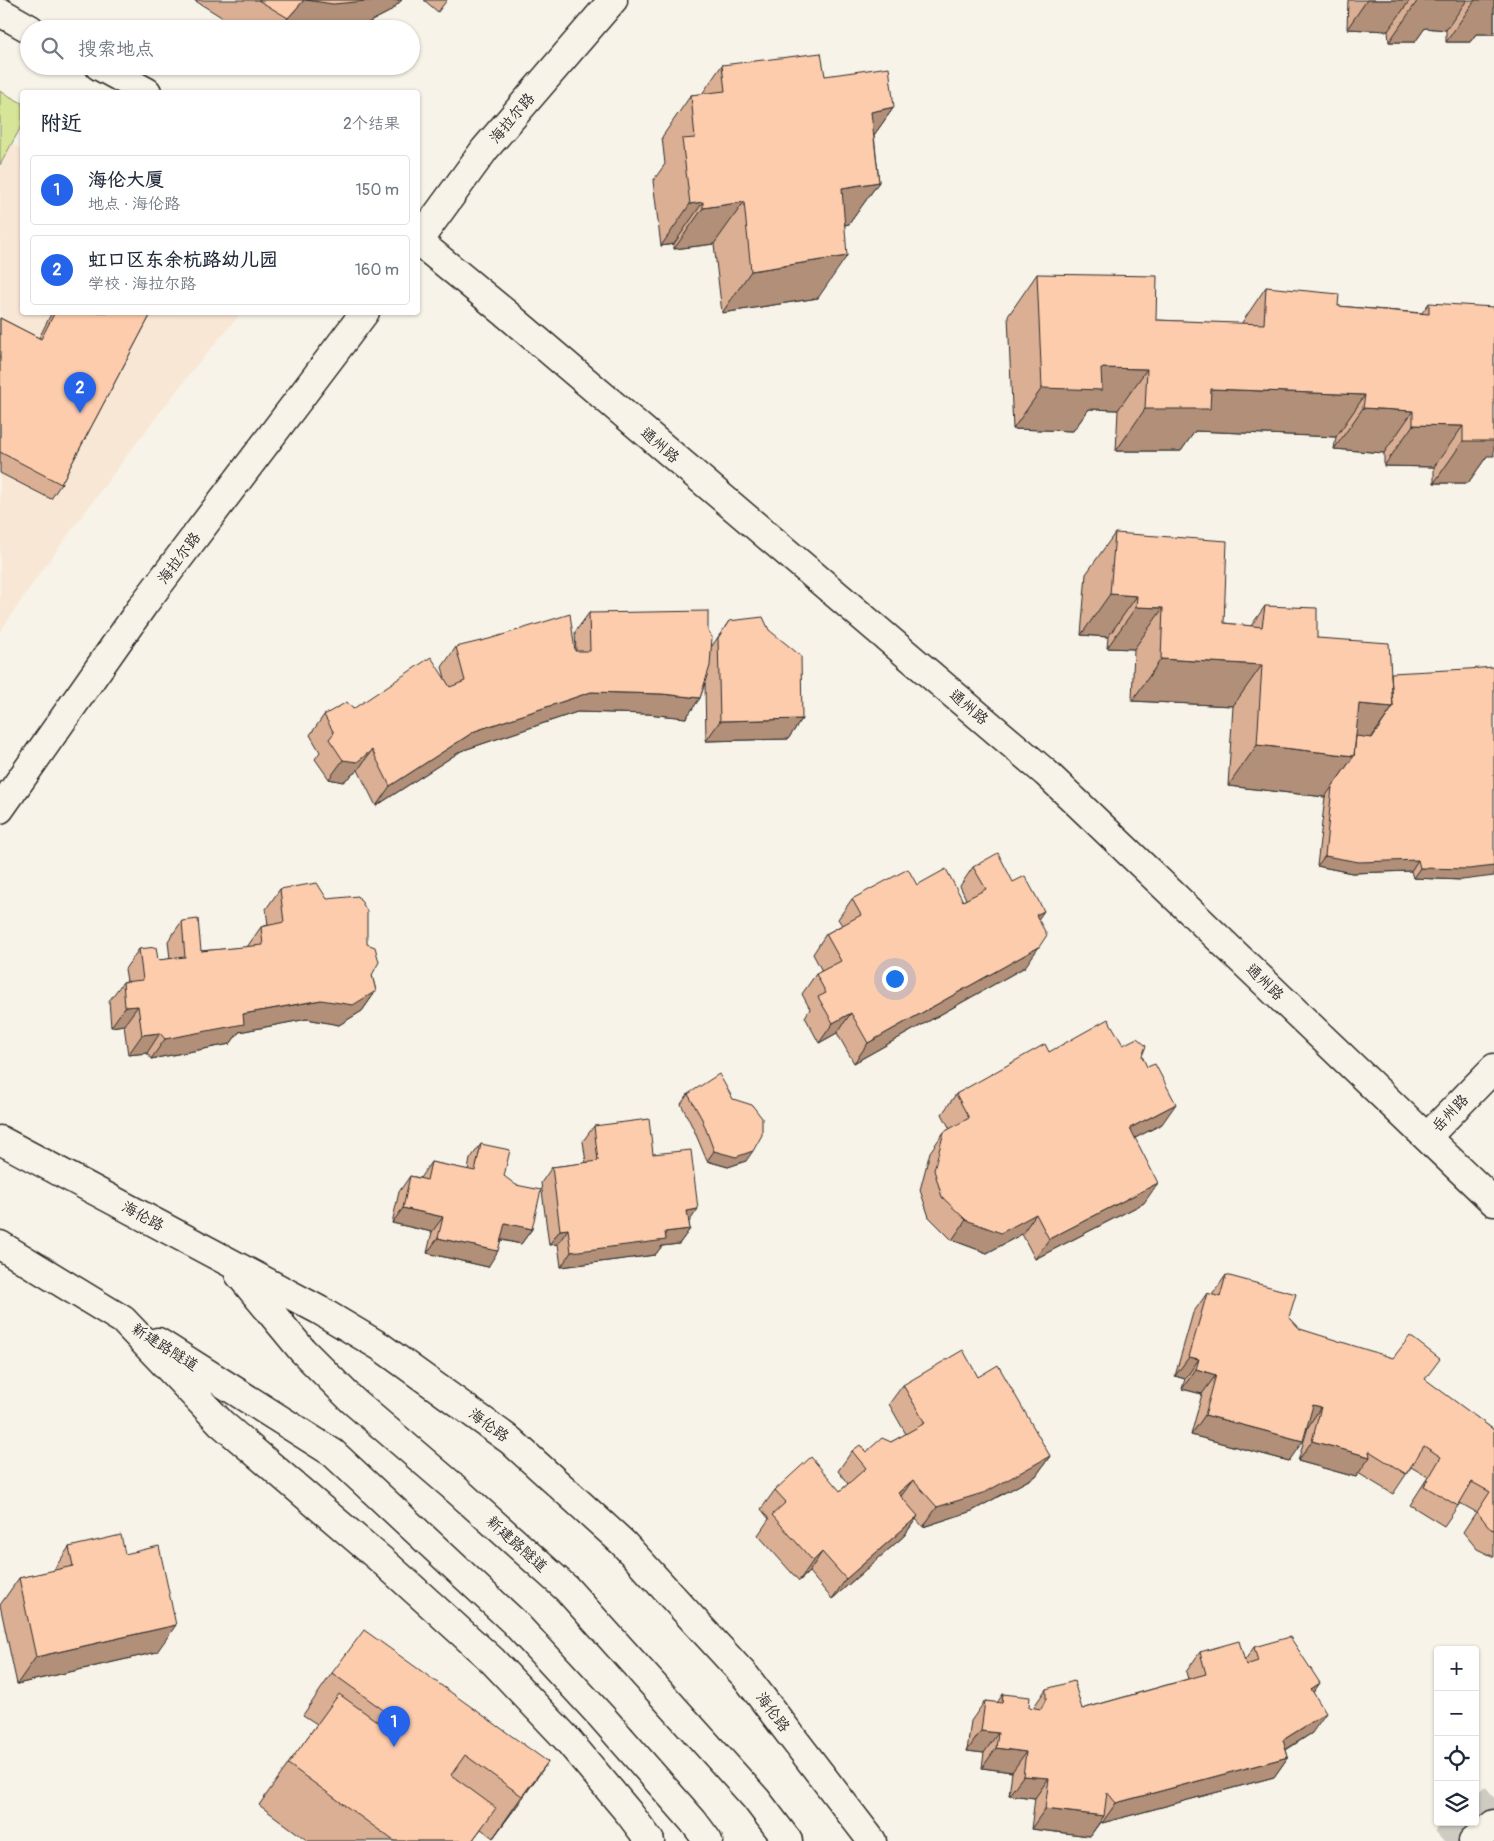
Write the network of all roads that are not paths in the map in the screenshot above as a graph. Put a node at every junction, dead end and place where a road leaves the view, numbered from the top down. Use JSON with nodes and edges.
{"nodes":[{"id":1,"x":613,"y":0,"type":"edge"},
{"id":2,"x":0,"y":12,"type":"edge"},
{"id":3,"x":20,"y":23,"type":"edge"},
{"id":4,"x":116,"y":75,"type":"edge"},
{"id":5,"x":143,"y":90,"type":"edge"},
{"id":6,"x":420,"y":238,"type":"edge"},
{"id":7,"x":420,"y":243,"type":"edge"},
{"id":8,"x":362,"y":315,"type":"edge"},
{"id":9,"x":0,"y":809,"type":"edge"},
{"id":10,"x":1494,"y":1068,"type":"edge"},
{"id":11,"x":1427,"y":1137,"type":"junction"},
{"id":12,"x":0,"y":1140,"type":"edge"},
{"id":13,"x":1494,"y":1202,"type":"edge"},
{"id":14,"x":0,"y":1245,"type":"edge"},
{"id":15,"x":230,"y":1263,"type":"junction"},
{"id":16,"x":123,"y":1320,"type":"junction"},
{"id":17,"x":1494,"y":1824,"type":"edge"},
{"id":18,"x":650,"y":1841,"type":"edge"},
{"id":19,"x":708,"y":1841,"type":"edge"},
{"id":20,"x":788,"y":1841,"type":"edge"},
{"id":21,"x":872,"y":1841,"type":"edge"},
{"id":22,"x":1473,"y":1841,"type":"edge"}],
"edges":[{"from":1,"to":6,"type":"main road","name":"海拉尔路"},
{"from":2,"to":3,"type":"main road"},
{"from":4,"to":5,"type":"main road"},
{"from":7,"to":11,"type":"main road","name":"通州路"},
{"from":8,"to":9,"type":"main road","name":"海拉尔路"},
{"from":10,"to":11,"type":"main road","name":"岳州路"},
{"from":11,"to":13,"type":"main road","name":"通州路"},
{"from":12,"to":15,"type":"main road","name":"海伦路"},
{"from":14,"to":16,"type":"main road"},
{"from":15,"to":20,"type":"main road","name":"新建路隧道"},
{"from":15,"to":21,"type":"main road","name":"海伦路"},
{"from":16,"to":18,"type":"main road"},
{"from":16,"to":19,"type":"main road","name":"新建路隧道"},
{"from":17,"to":22,"type":"main road"}]}
